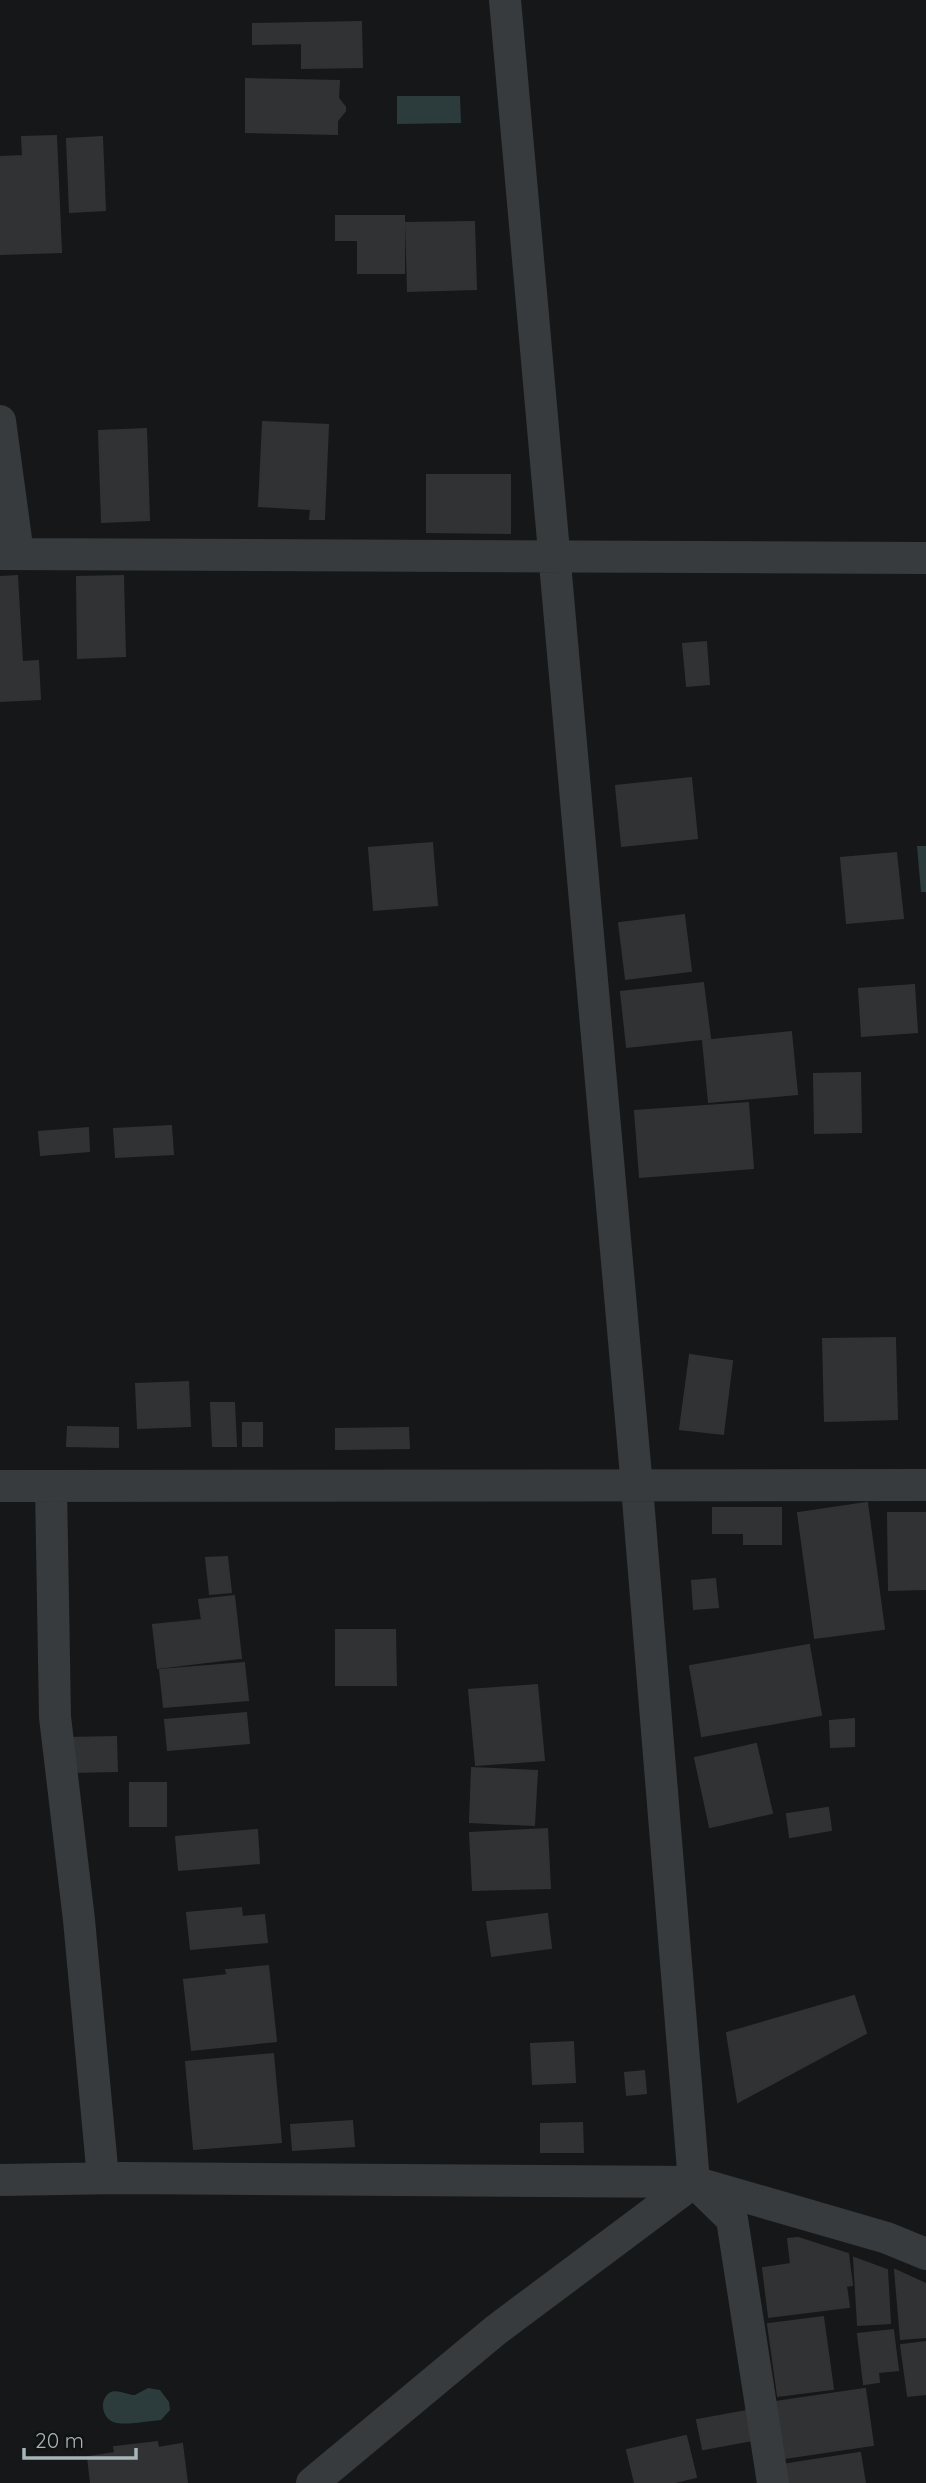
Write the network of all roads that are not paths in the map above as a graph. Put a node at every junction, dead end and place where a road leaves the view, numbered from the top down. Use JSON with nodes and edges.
{"nodes":[{"id":1,"x":505,"y":0,"type":"edge"},
{"id":2,"x":0,"y":421,"type":"edge"},
{"id":3,"x":9,"y":554,"type":"edge"},
{"id":4,"x":555,"y":555,"type":"junction"},
{"id":5,"x":926,"y":558,"type":"edge"},
{"id":6,"x":926,"y":1485,"type":"edge"},
{"id":7,"x":0,"y":1486,"type":"edge"},
{"id":8,"x":51,"y":1486,"type":"junction"},
{"id":9,"x":637,"y":1487,"type":"junction"},
{"id":10,"x":103,"y":2178,"type":"junction"},
{"id":11,"x":0,"y":2180,"type":"edge"},
{"id":12,"x":694,"y":2182,"type":"junction"},
{"id":13,"x":926,"y":2254,"type":"edge"},
{"id":14,"x":312,"y":2483,"type":"edge"},
{"id":15,"x":773,"y":2483,"type":"edge"}],
"edges":[{"from":1,"to":4,"type":"street"},
{"from":2,"to":3,"type":"street"},
{"from":3,"to":4,"type":"street"},
{"from":4,"to":5,"type":"street"},
{"from":4,"to":9,"type":"street"},
{"from":6,"to":9,"type":"street"},
{"from":7,"to":8,"type":"street"},
{"from":8,"to":9,"type":"street"},
{"from":8,"to":10,"type":"street"},
{"from":9,"to":12,"type":"street"},
{"from":10,"to":11,"type":"street"},
{"from":10,"to":12,"type":"street"},
{"from":12,"to":13,"type":"street"},
{"from":12,"to":14,"type":"street"},
{"from":12,"to":15,"type":"street"}]}
